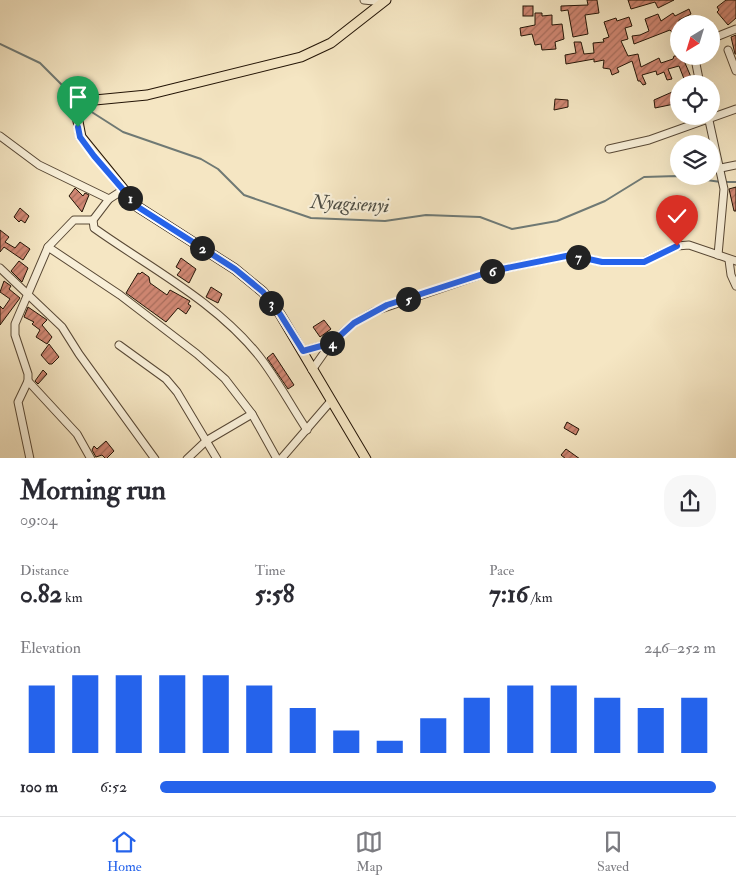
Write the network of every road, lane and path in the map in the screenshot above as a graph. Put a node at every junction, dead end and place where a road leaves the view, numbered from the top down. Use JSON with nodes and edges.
{"nodes":[{"id":1,"x":364,"y":0,"type":"edge"},
{"id":2,"x":384,"y":1,"type":"edge"},
{"id":3,"x":736,"y":29,"type":"edge"},
{"id":4,"x":720,"y":35,"type":"edge"},
{"id":5,"x":728,"y":50,"type":"dead end"},
{"id":6,"x":736,"y":71,"type":"edge"},
{"id":7,"x":736,"y":109,"type":"edge"},
{"id":8,"x":720,"y":114,"type":"edge"},
{"id":9,"x":687,"y":125,"type":"edge"},
{"id":10,"x":710,"y":125,"type":"edge"},
{"id":11,"x":0,"y":136,"type":"edge"},
{"id":12,"x":609,"y":149,"type":"dead end"},
{"id":13,"x":736,"y":165,"type":"edge"},
{"id":14,"x":721,"y":168,"type":"junction"},
{"id":15,"x":123,"y":190,"type":"junction"},
{"id":16,"x":109,"y":200,"type":"junction"},
{"id":17,"x":93,"y":220,"type":"junction"},
{"id":18,"x":48,"y":247,"type":"junction"},
{"id":19,"x":718,"y":255,"type":"junction"},
{"id":20,"x":732,"y":261,"type":"edge"},
{"id":21,"x":0,"y":268,"type":"edge"},
{"id":22,"x":736,"y":286,"type":"edge"},
{"id":23,"x":27,"y":294,"type":"junction"},
{"id":24,"x":332,"y":343,"type":"junction"},
{"id":25,"x":119,"y":345,"type":"dead end"},
{"id":26,"x":303,"y":351,"type":"junction"},
{"id":27,"x":312,"y":370,"type":"junction"},
{"id":28,"x":28,"y":381,"type":"junction"},
{"id":29,"x":331,"y":401,"type":"junction"},
{"id":30,"x":252,"y":414,"type":"junction"},
{"id":31,"x":307,"y":430,"type":"junction"},
{"id":32,"x":206,"y":442,"type":"junction"},
{"id":33,"x":30,"y":458,"type":"edge"},
{"id":34,"x":91,"y":458,"type":"edge"},
{"id":35,"x":156,"y":458,"type":"edge"},
{"id":36,"x":187,"y":458,"type":"edge"},
{"id":37,"x":217,"y":458,"type":"edge"},
{"id":38,"x":279,"y":458,"type":"edge"},
{"id":39,"x":366,"y":458,"type":"edge"}],
"edges":[{"from":1,"to":2,"type":"street"},
{"from":2,"to":15,"type":"main road"},
{"from":3,"to":4,"type":"street"},
{"from":5,"to":6,"type":"street"},
{"from":7,"to":8,"type":"street"},
{"from":9,"to":12,"type":"street"},
{"from":10,"to":14,"type":"street"},
{"from":11,"to":16,"type":"street"},
{"from":13,"to":14,"type":"street"},
{"from":14,"to":19,"type":"street"},
{"from":15,"to":16,"type":"street"},
{"from":15,"to":26,"type":"main road"},
{"from":16,"to":17,"type":"street"},
{"from":17,"to":18,"type":"street"},
{"from":17,"to":31,"type":"street"},
{"from":18,"to":23,"type":"street"},
{"from":18,"to":30,"type":"street"},
{"from":19,"to":20,"type":"street"},
{"from":19,"to":24,"type":"street"},
{"from":20,"to":22,"type":"street"},
{"from":21,"to":23,"type":"street"},
{"from":23,"to":28,"type":"street"},
{"from":23,"to":35,"type":"street"},
{"from":24,"to":26,"type":"street"},
{"from":24,"to":27,"type":"street"},
{"from":25,"to":32,"type":"street"},
{"from":26,"to":27,"type":"main road"},
{"from":27,"to":29,"type":"main road"},
{"from":28,"to":33,"type":"street"},
{"from":28,"to":34,"type":"street"},
{"from":29,"to":31,"type":"street"},
{"from":29,"to":39,"type":"main road"},
{"from":30,"to":32,"type":"street"},
{"from":30,"to":38,"type":"street"},
{"from":31,"to":38,"type":"street"},
{"from":32,"to":36,"type":"street"},
{"from":32,"to":37,"type":"street"}]}
